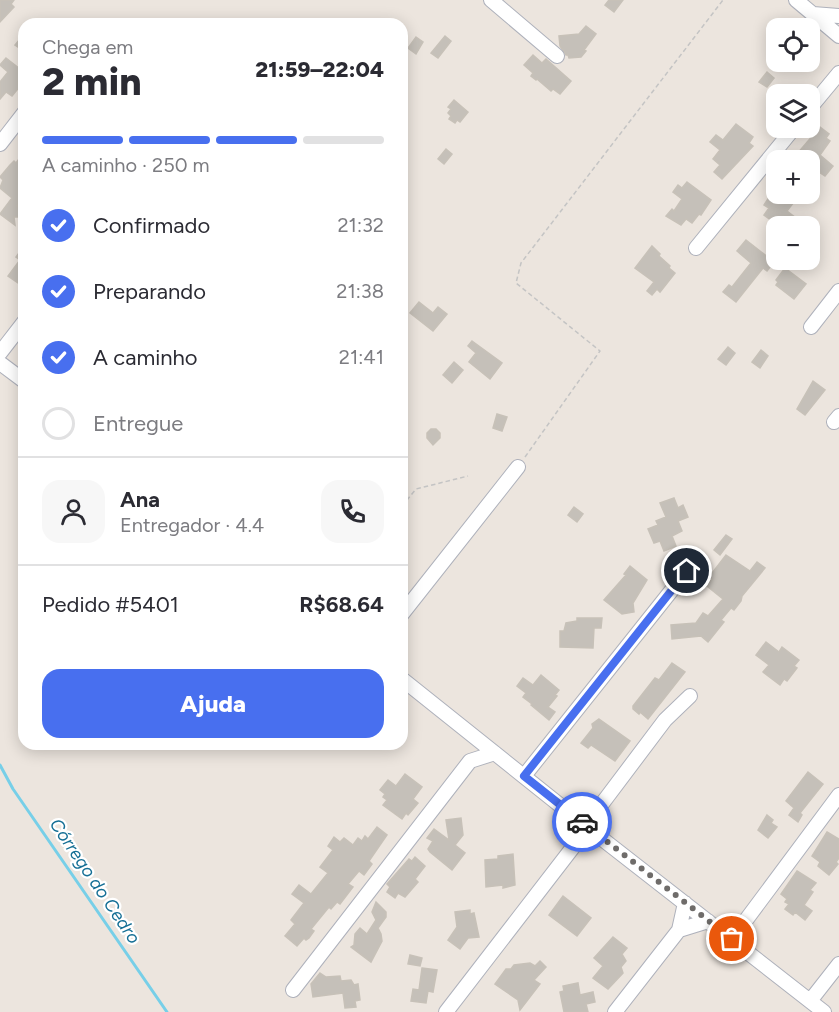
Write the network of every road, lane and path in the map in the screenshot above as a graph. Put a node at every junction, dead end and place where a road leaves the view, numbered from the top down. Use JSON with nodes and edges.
{"nodes":[{"id":1,"x":491,"y":0,"type":"edge"},
{"id":2,"x":723,"y":0,"type":"edge"},
{"id":3,"x":796,"y":0,"type":"edge"},
{"id":4,"x":813,"y":14,"type":"junction"},
{"id":5,"x":839,"y":16,"type":"edge"},
{"id":6,"x":839,"y":36,"type":"edge"},
{"id":7,"x":557,"y":56,"type":"dead end"},
{"id":8,"x":839,"y":73,"type":"edge"},
{"id":9,"x":820,"y":96,"type":"edge"},
{"id":10,"x":18,"y":121,"type":"edge"},
{"id":11,"x":786,"y":138,"type":"edge"},
{"id":12,"x":0,"y":144,"type":"edge"},
{"id":13,"x":696,"y":248,"type":"dead end"},
{"id":14,"x":839,"y":291,"type":"edge"},
{"id":15,"x":811,"y":327,"type":"dead end"},
{"id":16,"x":18,"y":330,"type":"edge"},
{"id":17,"x":0,"y":353,"type":"edge"},
{"id":18,"x":0,"y":363,"type":"edge"},
{"id":19,"x":18,"y":376,"type":"edge"},
{"id":20,"x":518,"y":467,"type":"joint"},
{"id":21,"x":468,"y":476,"type":"dead end"},
{"id":22,"x":408,"y":499,"type":"edge"},
{"id":23,"x":687,"y":571,"type":"dead end"},
{"id":24,"x":408,"y":606,"type":"edge"},
{"id":25,"x":408,"y":684,"type":"edge"},
{"id":26,"x":690,"y":696,"type":"dead end"},
{"id":27,"x":469,"y":732,"type":"junction"},
{"id":28,"x":495,"y":753,"type":"junction"},
{"id":29,"x":470,"y":761,"type":"junction"},
{"id":30,"x":524,"y":776,"type":"junction"},
{"id":31,"x":839,"y":795,"type":"edge"},
{"id":32,"x":598,"y":809,"type":"junction"},
{"id":33,"x":577,"y":819,"type":"junction"},
{"id":34,"x":601,"y":838,"type":"junction"},
{"id":35,"x":577,"y":842,"type":"junction"},
{"id":36,"x":685,"y":903,"type":"junction"},
{"id":37,"x":708,"y":921,"type":"junction"},
{"id":38,"x":743,"y":924,"type":"junction"},
{"id":39,"x":679,"y":930,"type":"junction"},
{"id":40,"x":721,"y":932,"type":"junction"},
{"id":41,"x":748,"y":952,"type":"junction"},
{"id":42,"x":839,"y":964,"type":"edge"},
{"id":43,"x":293,"y":990,"type":"dead end"},
{"id":44,"x":810,"y":1001,"type":"junction"},
{"id":45,"x":446,"y":1012,"type":"edge"},
{"id":46,"x":615,"y":1012,"type":"edge"},
{"id":47,"x":824,"y":1012,"type":"edge"}],
"edges":[{"from":1,"to":7,"type":"street"},
{"from":2,"to":20,"type":"path"},
{"from":3,"to":4,"type":"street"},
{"from":4,"to":5,"type":"street"},
{"from":4,"to":6,"type":"street"},
{"from":8,"to":9,"type":"street"},
{"from":10,"to":12,"type":"street"},
{"from":11,"to":13,"type":"street"},
{"from":14,"to":15,"type":"street"},
{"from":16,"to":17,"type":"street"},
{"from":18,"to":19,"type":"street"},
{"from":20,"to":24,"type":"street"},
{"from":21,"to":22,"type":"path"},
{"from":23,"to":30,"type":"street"},
{"from":25,"to":27,"type":"street"},
{"from":26,"to":32,"type":"street"},
{"from":27,"to":28,"type":"street"},
{"from":27,"to":29,"type":"street"},
{"from":28,"to":29,"type":"street"},
{"from":28,"to":30,"type":"street"},
{"from":29,"to":43,"type":"street"},
{"from":30,"to":33,"type":"street"},
{"from":31,"to":38,"type":"street"},
{"from":32,"to":33,"type":"street"},
{"from":32,"to":34,"type":"street"},
{"from":33,"to":34,"type":"street"},
{"from":33,"to":35,"type":"street"},
{"from":34,"to":35,"type":"street"},
{"from":34,"to":36,"type":"street"},
{"from":35,"to":45,"type":"street"},
{"from":36,"to":37,"type":"street"},
{"from":36,"to":39,"type":"street"},
{"from":37,"to":39,"type":"street"},
{"from":37,"to":40,"type":"street"},
{"from":38,"to":40,"type":"street"},
{"from":38,"to":41,"type":"street"},
{"from":39,"to":46,"type":"street"},
{"from":40,"to":41,"type":"street"},
{"from":41,"to":44,"type":"street"},
{"from":42,"to":44,"type":"street"},
{"from":44,"to":47,"type":"street"}]}
